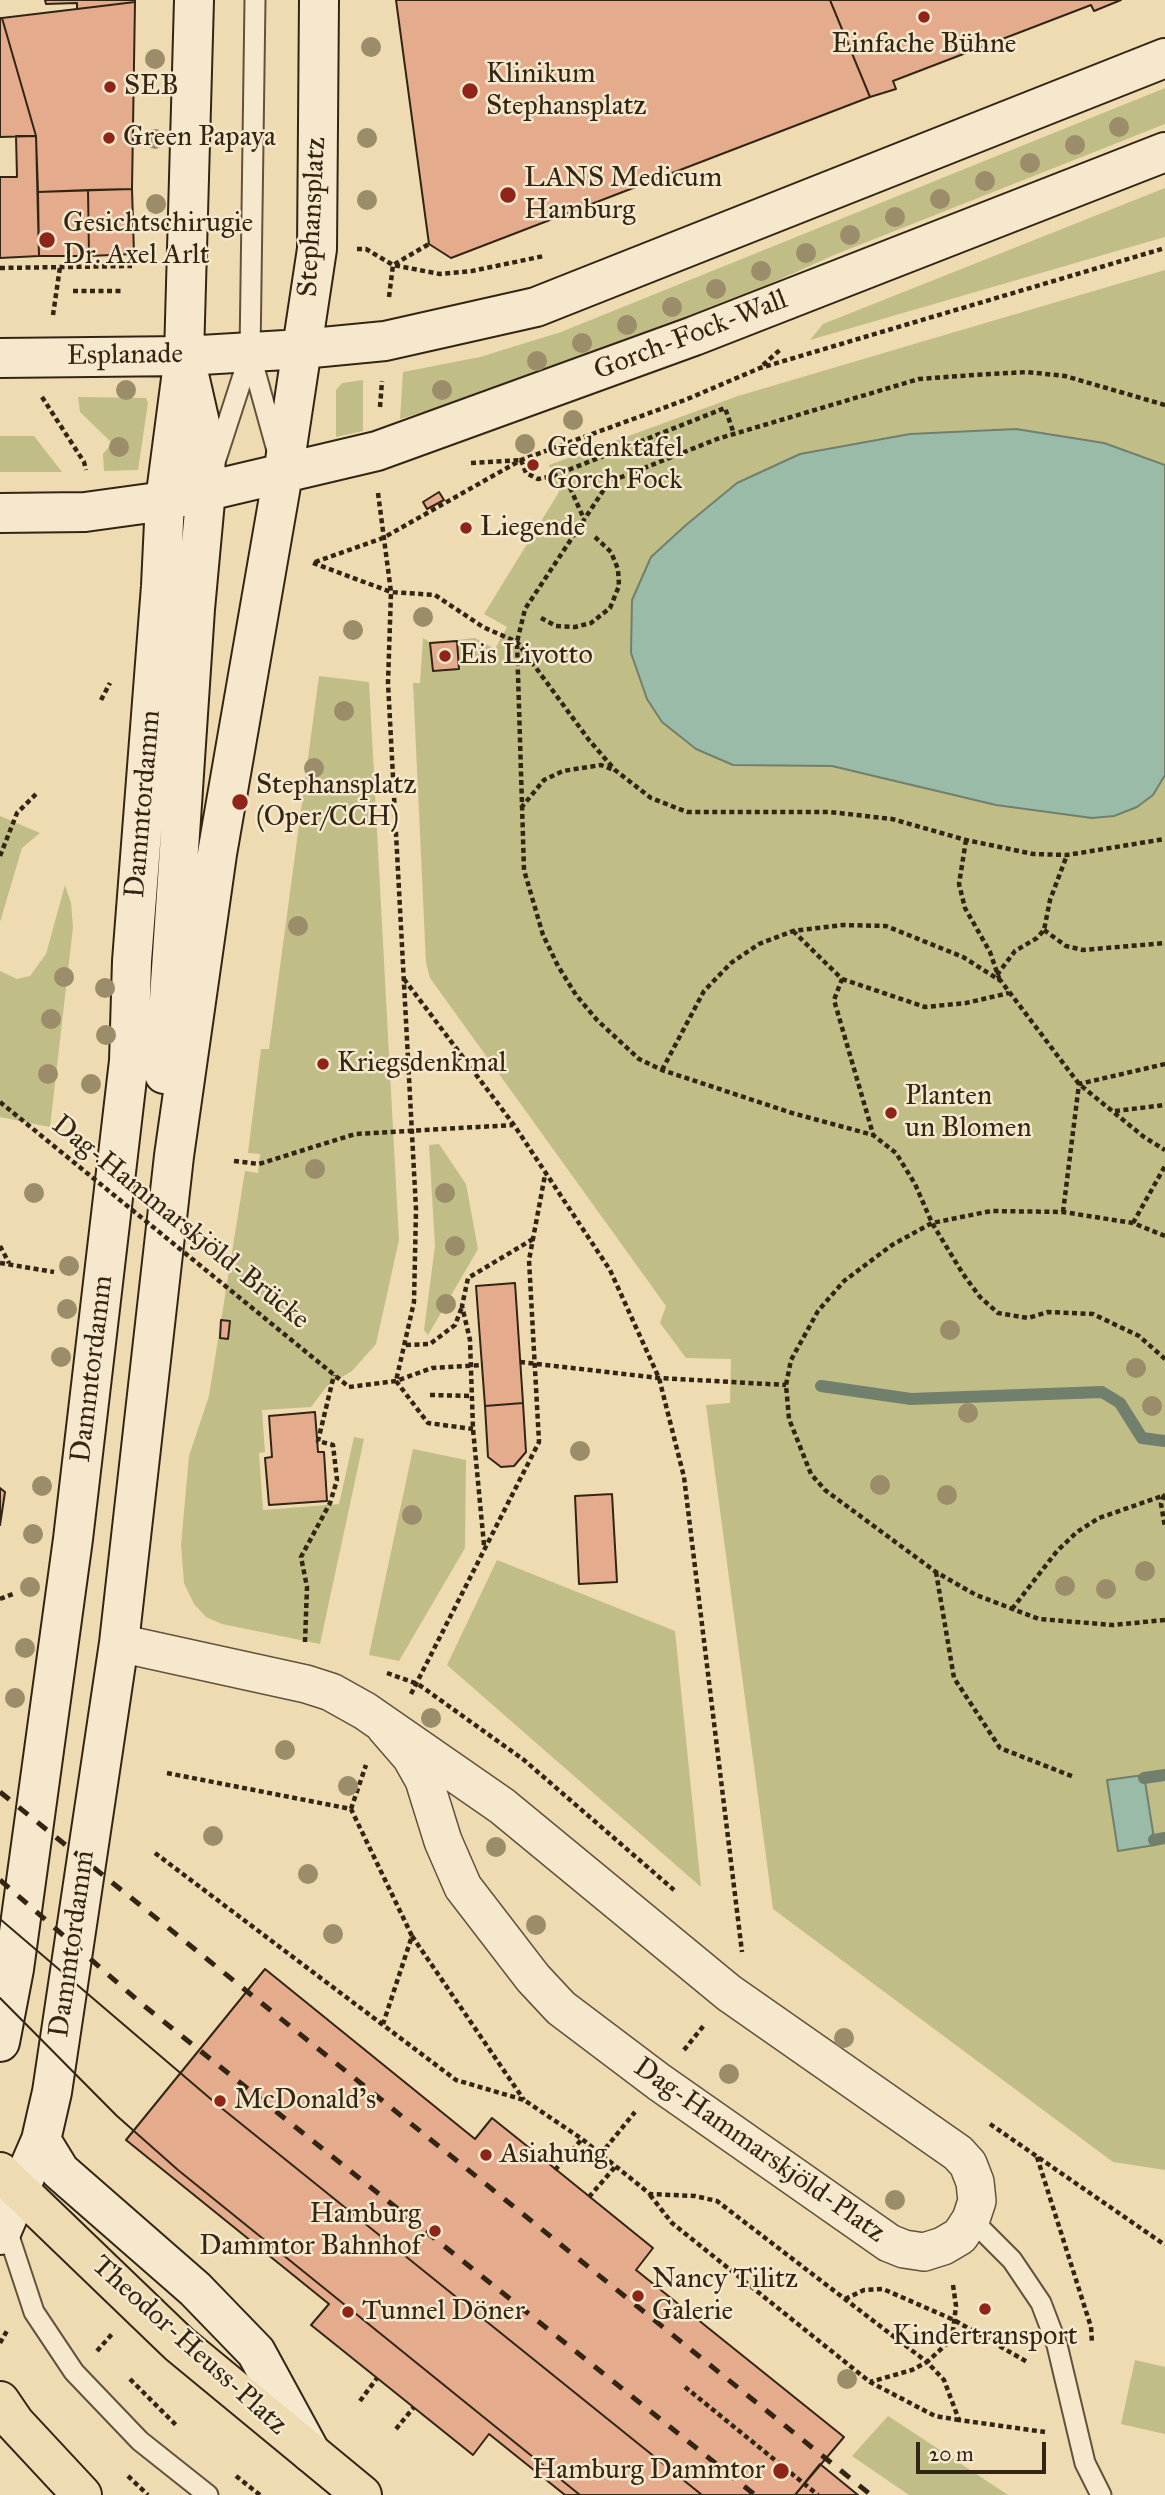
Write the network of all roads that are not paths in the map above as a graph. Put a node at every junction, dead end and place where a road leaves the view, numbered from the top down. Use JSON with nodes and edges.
{"nodes":[{"id":1,"x":194,"y":0,"type":"edge"},
{"id":2,"x":255,"y":0,"type":"edge"},
{"id":3,"x":319,"y":0,"type":"edge"},
{"id":4,"x":1165,"y":58,"type":"edge"},
{"id":5,"x":1165,"y":152,"type":"edge"},
{"id":6,"x":302,"y":349,"type":"junction"},
{"id":7,"x":250,"y":353,"type":"junction"},
{"id":8,"x":184,"y":356,"type":"junction"},
{"id":9,"x":0,"y":358,"type":"edge"},
{"id":10,"x":283,"y":474,"type":"junction"},
{"id":11,"x":206,"y":490,"type":"junction"},
{"id":12,"x":164,"y":501,"type":"junction"},
{"id":13,"x":0,"y":513,"type":"edge"},
{"id":14,"x":161,"y":586,"type":"junction"},
{"id":15,"x":171,"y":693,"type":"junction"},
{"id":16,"x":243,"y":697,"type":"joint"},
{"id":17,"x":174,"y":1156,"type":"junction"},
{"id":18,"x":120,"y":1643,"type":"junction"},
{"id":19,"x":386,"y":1730,"type":"junction"},
{"id":20,"x":0,"y":2042,"type":"edge"},
{"id":21,"x":41,"y":2140,"type":"junction"},
{"id":22,"x":5,"y":2205,"type":"edge"},
{"id":23,"x":971,"y":2219,"type":"junction"},
{"id":24,"x":0,"y":2401,"type":"edge"},
{"id":25,"x":311,"y":2454,"type":"junction"},
{"id":26,"x":82,"y":2495,"type":"edge"},
{"id":27,"x":208,"y":2495,"type":"edge"},
{"id":28,"x":362,"y":2495,"type":"edge"},
{"id":29,"x":1101,"y":2495,"type":"edge"}],
"edges":[{"from":1,"to":8,"type":"street","name":"Stephansplatz"},
{"from":2,"to":7,"type":"lane","name":"Stephansplatz"},
{"from":3,"to":6,"type":"street","name":"Stephansplatz"},
{"from":4,"to":6,"type":"street"},
{"from":5,"to":10,"type":"street","name":"Gorch-Fock-Wall"},
{"from":6,"to":7,"type":"street"},
{"from":6,"to":10,"type":"street","name":"Stephansplatz"},
{"from":7,"to":8,"type":"street","name":"Esplanade"},
{"from":7,"to":10,"type":"lane","name":"Stephansplatz"},
{"from":7,"to":11,"type":"lane","name":"Stephansplatz"},
{"from":8,"to":9,"type":"street","name":"Esplanade"},
{"from":8,"to":11,"type":"street","name":"Stephansplatz"},
{"from":8,"to":12,"type":"street","name":"Stephansplatz"},
{"from":10,"to":11,"type":"street","name":"Gorch-Fock-Wall"},
{"from":10,"to":16,"type":"street","name":"Stephansplatz"},
{"from":11,"to":12,"type":"street"},
{"from":11,"to":14,"type":"lane","name":"Stephansplatz"},
{"from":11,"to":15,"type":"street","name":"Stephansplatz"},
{"from":12,"to":13,"type":"street"},
{"from":12,"to":14,"type":"street","name":"Stephansplatz"},
{"from":14,"to":15,"type":"street","name":"Stephansplatz"},
{"from":15,"to":17,"type":"street","name":"Dammtordamm"},
{"from":15,"to":20,"type":"street","name":"Dammtordamm"},
{"from":16,"to":17,"type":"street","name":"Dammtordamm"},
{"from":17,"to":18,"type":"street","name":"Dammtordamm"},
{"from":18,"to":19,"type":"street","name":"Dag-Hammarskjöld-Platz"},
{"from":18,"to":21,"type":"street","name":"Dammtordamm"},
{"from":19,"to":23,"type":"street","name":"Dag-Hammarskjöld-Platz"},
{"from":19,"to":23,"type":"street","name":"Dag-Hammarskjöld-Platz"},
{"from":21,"to":22,"type":"street","name":"Dammtordamm"},
{"from":21,"to":25,"type":"street"},
{"from":22,"to":25,"type":"main road","name":"Theodor-Heuss-Platz"},
{"from":22,"to":27,"type":"lane"},
{"from":23,"to":29,"type":"lane"},
{"from":24,"to":26,"type":"main road"},
{"from":25,"to":28,"type":"main road","name":"Theodor-Heuss-Platz"}]}
